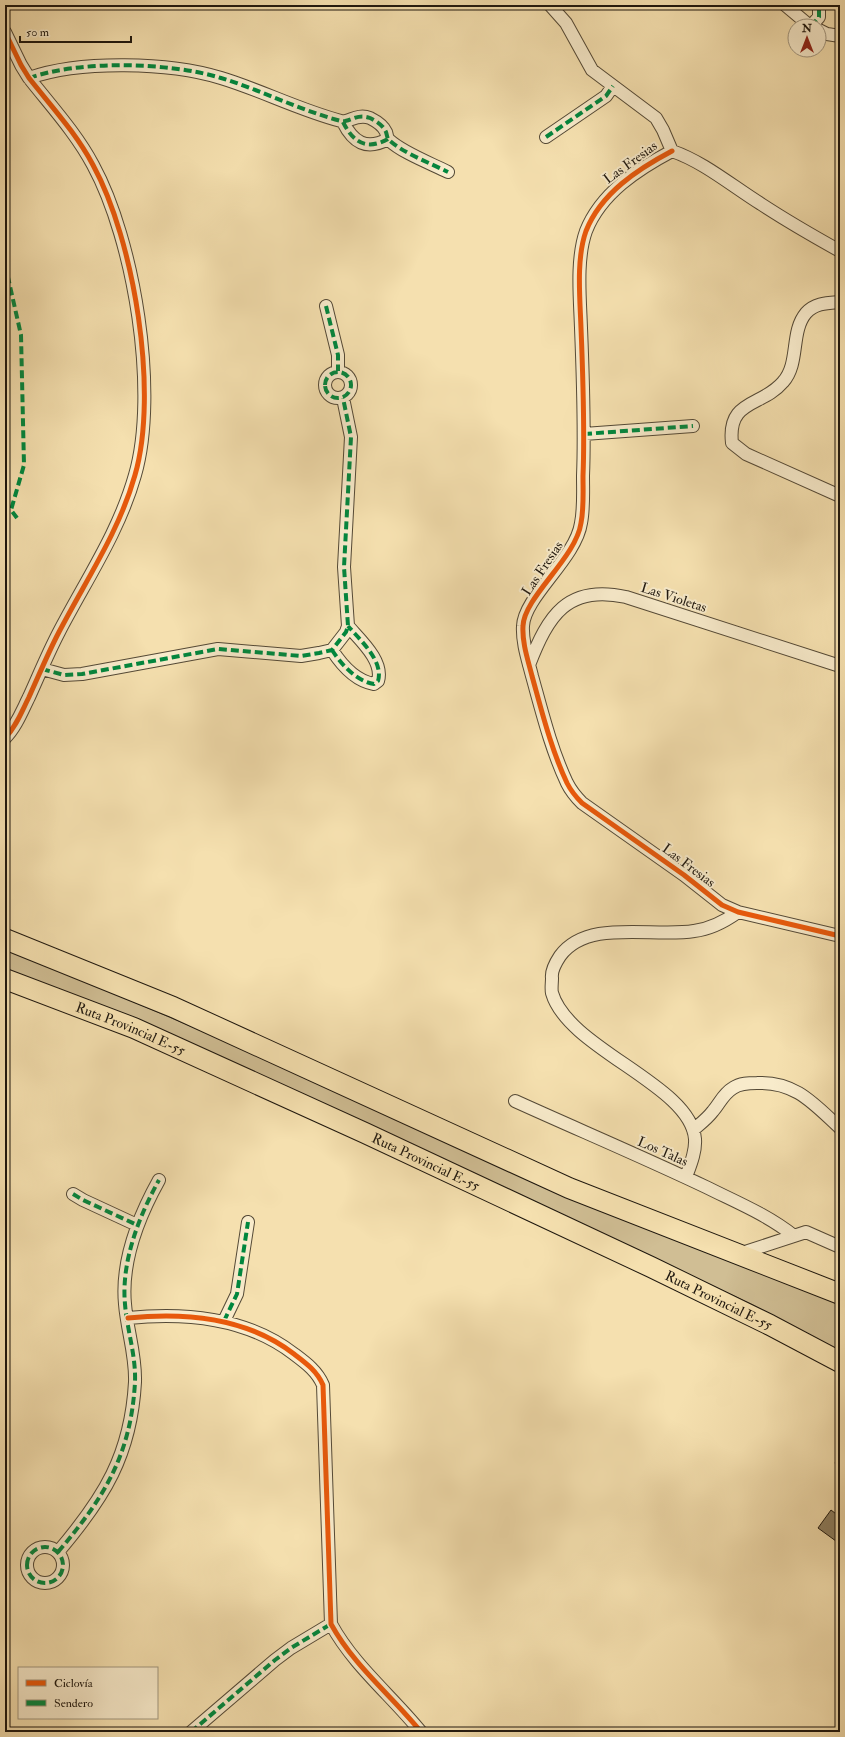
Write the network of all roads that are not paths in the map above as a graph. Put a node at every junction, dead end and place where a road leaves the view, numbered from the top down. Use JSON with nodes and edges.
{"nodes":[{"id":1,"x":550,"y":5,"type":"edge"},
{"id":2,"x":786,"y":5,"type":"edge"},
{"id":3,"x":819,"y":5,"type":"edge"},
{"id":4,"x":801,"y":18,"type":"edge"},
{"id":5,"x":818,"y":18,"type":"edge"},
{"id":6,"x":5,"y":32,"type":"edge"},
{"id":7,"x":827,"y":34,"type":"edge"},
{"id":8,"x":840,"y":36,"type":"edge"},
{"id":9,"x":28,"y":78,"type":"junction"},
{"id":10,"x":613,"y":86,"type":"junction"},
{"id":11,"x":343,"y":122,"type":"junction"},
{"id":12,"x":546,"y":137,"type":"dead end"},
{"id":13,"x":388,"y":139,"type":"junction"},
{"id":14,"x":672,"y":151,"type":"junction"},
{"id":15,"x":448,"y":172,"type":"dead end"},
{"id":16,"x":840,"y":251,"type":"edge"},
{"id":17,"x":840,"y":302,"type":"edge"},
{"id":18,"x":326,"y":306,"type":"dead end"},
{"id":19,"x":338,"y":372,"type":"junction"},
{"id":20,"x":343,"y":398,"type":"junction"},
{"id":21,"x":693,"y":426,"type":"dead end"},
{"id":22,"x":584,"y":434,"type":"junction"},
{"id":23,"x":840,"y":496,"type":"edge"},
{"id":24,"x":348,"y":626,"type":"junction"},
{"id":25,"x":332,"y":650,"type":"junction"},
{"id":26,"x":529,"y":664,"type":"junction"},
{"id":27,"x":840,"y":666,"type":"edge"},
{"id":28,"x":42,"y":669,"type":"junction"},
{"id":29,"x":5,"y":738,"type":"edge"},
{"id":30,"x":738,"y":912,"type":"junction"},
{"id":31,"x":5,"y":927,"type":"edge"},
{"id":32,"x":840,"y":936,"type":"edge"},
{"id":33,"x":5,"y":939,"type":"edge"},
{"id":34,"x":5,"y":979,"type":"edge"},
{"id":35,"x":128,"y":987,"type":"junction"},
{"id":36,"x":515,"y":1101,"type":"dead end"},
{"id":37,"x":840,"y":1128,"type":"edge"},
{"id":38,"x":693,"y":1130,"type":"junction"},
{"id":39,"x":686,"y":1177,"type":"junction"},
{"id":40,"x":159,"y":1180,"type":"dead end"},
{"id":41,"x":73,"y":1194,"type":"dead end"},
{"id":42,"x":248,"y":1222,"type":"dead end"},
{"id":43,"x":137,"y":1225,"type":"junction"},
{"id":44,"x":794,"y":1236,"type":"junction"},
{"id":45,"x":840,"y":1247,"type":"edge"},
{"id":46,"x":739,"y":1254,"type":"junction"},
{"id":47,"x":840,"y":1294,"type":"edge"},
{"id":48,"x":128,"y":1318,"type":"junction"},
{"id":49,"x":224,"y":1321,"type":"junction"},
{"id":50,"x":840,"y":1362,"type":"edge"},
{"id":51,"x":58,"y":1552,"type":"dead end"},
{"id":52,"x":331,"y":1624,"type":"junction"},
{"id":53,"x":191,"y":1732,"type":"edge"},
{"id":54,"x":421,"y":1732,"type":"edge"}],
"edges":[{"from":1,"to":10,"type":"street"},
{"from":2,"to":4,"type":"street"},
{"from":3,"to":5,"type":"street"},
{"from":6,"to":9,"type":"street"},
{"from":7,"to":8,"type":"street"},
{"from":9,"to":11,"type":"street"},
{"from":9,"to":28,"type":"street"},
{"from":10,"to":12,"type":"street"},
{"from":10,"to":14,"type":"street"},
{"from":11,"to":13,"type":"street"},
{"from":11,"to":13,"type":"street"},
{"from":13,"to":15,"type":"street"},
{"from":14,"to":16,"type":"street"},
{"from":14,"to":22,"type":"street","name":"Las Fresias"},
{"from":17,"to":23,"type":"street"},
{"from":18,"to":19,"type":"street"},
{"from":19,"to":20,"type":"street"},
{"from":19,"to":20,"type":"street"},
{"from":20,"to":24,"type":"street"},
{"from":21,"to":22,"type":"street"},
{"from":22,"to":26,"type":"street","name":"Las Fresias"},
{"from":24,"to":25,"type":"street"},
{"from":24,"to":25,"type":"street"},
{"from":25,"to":28,"type":"street"},
{"from":26,"to":27,"type":"street","name":"Las Violetas"},
{"from":26,"to":30,"type":"street","name":"Las Fresias"},
{"from":28,"to":29,"type":"street"},
{"from":30,"to":32,"type":"street","name":"Las Fresias"},
{"from":30,"to":38,"type":"street"},
{"from":31,"to":35,"type":"main road"},
{"from":33,"to":35,"type":"main road"},
{"from":34,"to":50,"type":"main road","name":"Ruta Provincial E-55"},
{"from":35,"to":46,"type":"main road"},
{"from":36,"to":39,"type":"street","name":"Los Talas"},
{"from":37,"to":38,"type":"street"},
{"from":38,"to":39,"type":"street"},
{"from":39,"to":44,"type":"street","name":"Los Talas"},
{"from":40,"to":43,"type":"street"},
{"from":41,"to":43,"type":"street"},
{"from":42,"to":49,"type":"street"},
{"from":43,"to":48,"type":"street"},
{"from":44,"to":45,"type":"street"},
{"from":44,"to":46,"type":"street"},
{"from":46,"to":47,"type":"main road"},
{"from":48,"to":49,"type":"street"},
{"from":48,"to":51,"type":"street"},
{"from":49,"to":52,"type":"street"},
{"from":52,"to":53,"type":"street"},
{"from":52,"to":54,"type":"street"}]}
